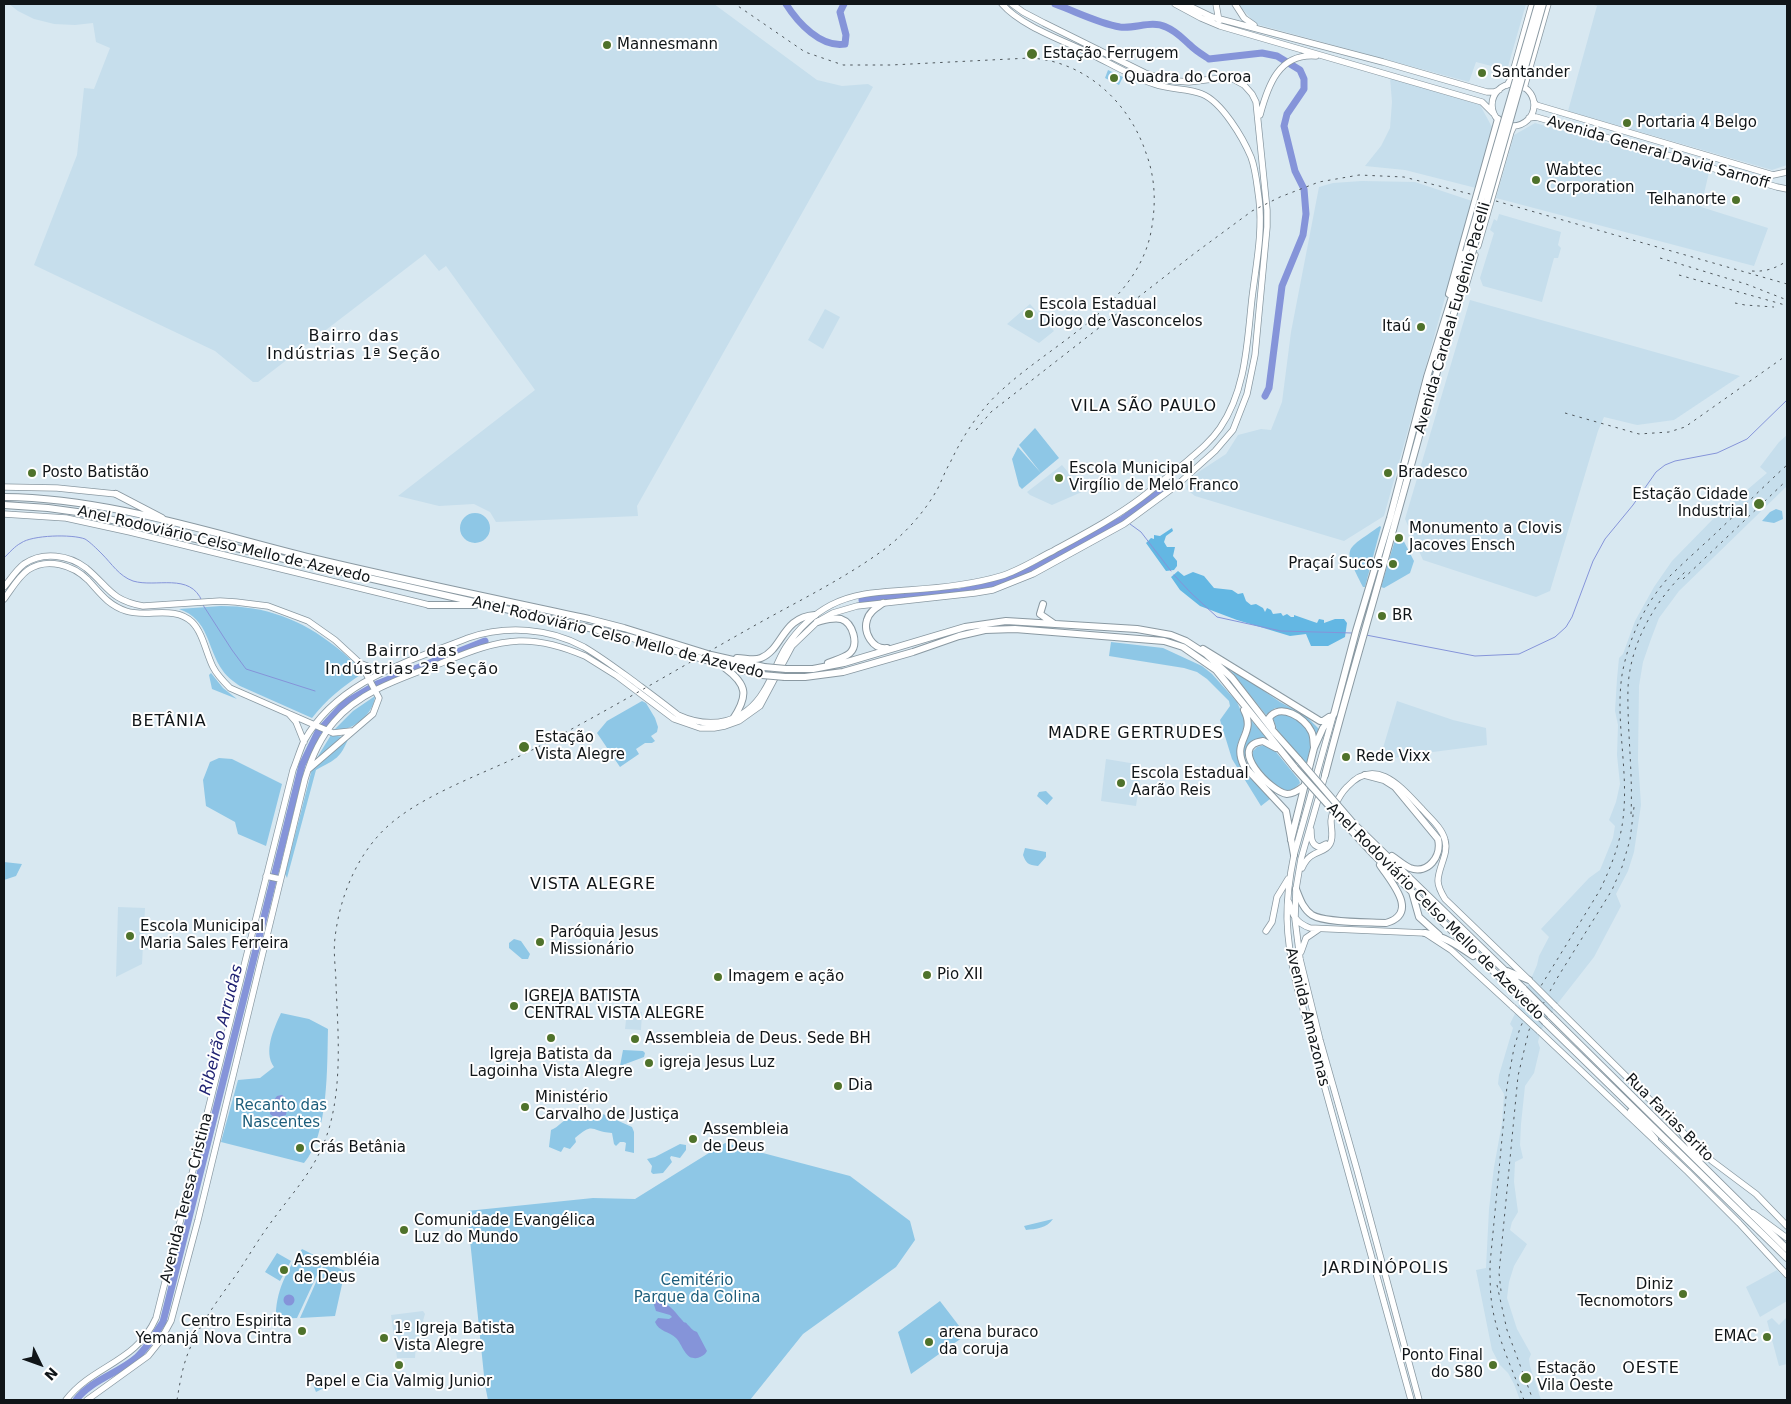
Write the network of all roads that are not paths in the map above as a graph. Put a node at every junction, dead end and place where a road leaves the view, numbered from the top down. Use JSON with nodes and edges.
{"nodes":[{"id":1,"x":1002,"y":4,"type":"edge"},
{"id":2,"x":1012,"y":4,"type":"edge"},
{"id":3,"x":1175,"y":4,"type":"edge"},
{"id":4,"x":1198,"y":4,"type":"edge"},
{"id":5,"x":1216,"y":4,"type":"edge"},
{"id":6,"x":1235,"y":4,"type":"edge"},
{"id":7,"x":1532,"y":4,"type":"edge"},
{"id":8,"x":1538,"y":4,"type":"edge"},
{"id":9,"x":1543,"y":4,"type":"edge"},
{"id":10,"x":1548,"y":4,"type":"edge"},
{"id":11,"x":1187,"y":5,"type":"edge"},
{"id":12,"x":1219,"y":19,"type":"junction"},
{"id":13,"x":1220,"y":26,"type":"junction"},
{"id":14,"x":1258,"y":28,"type":"junction"},
{"id":15,"x":1328,"y":56,"type":"junction"},
{"id":16,"x":1507,"y":85,"type":"junction"},
{"id":17,"x":1524,"y":88,"type":"junction"},
{"id":18,"x":1499,"y":90,"type":"junction"},
{"id":19,"x":1534,"y":102,"type":"junction"},
{"id":20,"x":1493,"y":113,"type":"junction"},
{"id":21,"x":1529,"y":118,"type":"junction"},
{"id":22,"x":1259,"y":119,"type":"junction"},
{"id":23,"x":1498,"y":119,"type":"junction"},
{"id":24,"x":1514,"y":126,"type":"junction"},
{"id":25,"x":1614,"y":128,"type":"junction"},
{"id":26,"x":1624,"y":131,"type":"junction"},
{"id":27,"x":1612,"y":138,"type":"junction"},
{"id":28,"x":1621,"y":141,"type":"junction"},
{"id":29,"x":1716,"y":158,"type":"junction"},
{"id":30,"x":1713,"y":168,"type":"junction"},
{"id":31,"x":1787,"y":172,"type":"edge"},
{"id":32,"x":1787,"y":189,"type":"edge"},
{"id":33,"x":1469,"y":253,"type":"junction"},
{"id":34,"x":1465,"y":289,"type":"joint"},
{"id":35,"x":1444,"y":333,"type":"junction"},
{"id":36,"x":1255,"y":358,"type":"junction"},
{"id":37,"x":1243,"y":371,"type":"junction"},
{"id":38,"x":1249,"y":388,"type":"junction"},
{"id":39,"x":4,"y":487,"type":"edge"},
{"id":40,"x":116,"y":494,"type":"joint"},
{"id":41,"x":4,"y":497,"type":"edge"},
{"id":42,"x":4,"y":505,"type":"edge"},
{"id":43,"x":4,"y":514,"type":"edge"},
{"id":44,"x":170,"y":522,"type":"junction"},
{"id":45,"x":991,"y":584,"type":"junction"},
{"id":46,"x":4,"y":588,"type":"edge"},
{"id":47,"x":4,"y":600,"type":"edge"},
{"id":48,"x":883,"y":603,"type":"junction"},
{"id":49,"x":429,"y":604,"type":"joint"},
{"id":50,"x":1044,"y":604,"type":"dead end"},
{"id":51,"x":488,"y":605,"type":"junction"},
{"id":52,"x":815,"y":614,"type":"junction"},
{"id":53,"x":817,"y":622,"type":"junction"},
{"id":54,"x":1057,"y":624,"type":"junction"},
{"id":55,"x":1356,"y":631,"type":"joint"},
{"id":56,"x":1364,"y":633,"type":"joint"},
{"id":57,"x":1186,"y":641,"type":"junction"},
{"id":58,"x":1357,"y":642,"type":"junction"},
{"id":59,"x":903,"y":646,"type":"junction"},
{"id":60,"x":711,"y":655,"type":"junction"},
{"id":61,"x":361,"y":664,"type":"junction"},
{"id":62,"x":722,"y":666,"type":"junction"},
{"id":63,"x":813,"y":669,"type":"junction"},
{"id":64,"x":383,"y":672,"type":"junction"},
{"id":65,"x":370,"y":678,"type":"junction"},
{"id":66,"x":375,"y":690,"type":"junction"},
{"id":67,"x":1236,"y":696,"type":"junction"},
{"id":68,"x":288,"y":713,"type":"junction"},
{"id":69,"x":1334,"y":714,"type":"junction"},
{"id":70,"x":733,"y":719,"type":"junction"},
{"id":71,"x":315,"y":726,"type":"junction"},
{"id":72,"x":354,"y":730,"type":"junction"},
{"id":73,"x":326,"y":731,"type":"junction"},
{"id":74,"x":1274,"y":732,"type":"junction"},
{"id":75,"x":304,"y":742,"type":"junction"},
{"id":76,"x":1314,"y":748,"type":"junction"},
{"id":77,"x":1293,"y":765,"type":"junction"},
{"id":78,"x":308,"y":771,"type":"junction"},
{"id":79,"x":1325,"y":775,"type":"joint"},
{"id":80,"x":1365,"y":775,"type":"junction"},
{"id":81,"x":1304,"y":786,"type":"junction"},
{"id":82,"x":1311,"y":822,"type":"junction"},
{"id":83,"x":1351,"y":825,"type":"junction"},
{"id":84,"x":1332,"y":837,"type":"junction"},
{"id":85,"x":1291,"y":840,"type":"junction"},
{"id":86,"x":1376,"y":845,"type":"junction"},
{"id":87,"x":1294,"y":855,"type":"junction"},
{"id":88,"x":1374,"y":855,"type":"junction"},
{"id":89,"x":1300,"y":872,"type":"junction"},
{"id":90,"x":268,"y":876,"type":"junction"},
{"id":91,"x":1289,"y":878,"type":"junction"},
{"id":92,"x":278,"y":879,"type":"junction"},
{"id":93,"x":1296,"y":889,"type":"junction"},
{"id":94,"x":1411,"y":891,"type":"junction"},
{"id":95,"x":1288,"y":892,"type":"junction"},
{"id":96,"x":1295,"y":919,"type":"junction"},
{"id":97,"x":1320,"y":928,"type":"junction"},
{"id":98,"x":1266,"y":930,"type":"dead end"},
{"id":99,"x":1425,"y":933,"type":"junction"},
{"id":100,"x":1439,"y":935,"type":"junction"},
{"id":101,"x":1300,"y":959,"type":"junction"},
{"id":102,"x":1486,"y":965,"type":"junction"},
{"id":103,"x":1504,"y":970,"type":"junction"},
{"id":104,"x":1530,"y":981,"type":"junction"},
{"id":105,"x":1302,"y":1001,"type":"junction"},
{"id":106,"x":1310,"y":1002,"type":"junction"},
{"id":107,"x":1619,"y":1094,"type":"junction"},
{"id":108,"x":1681,"y":1130,"type":"junction"},
{"id":109,"x":1655,"y":1140,"type":"junction"},
{"id":110,"x":1708,"y":1170,"type":"junction"},
{"id":111,"x":1749,"y":1211,"type":"junction"},
{"id":112,"x":1787,"y":1226,"type":"edge"},
{"id":113,"x":1787,"y":1238,"type":"edge"},
{"id":114,"x":1787,"y":1249,"type":"edge"},
{"id":115,"x":1787,"y":1258,"type":"edge"},
{"id":116,"x":1787,"y":1275,"type":"edge"},
{"id":117,"x":66,"y":1400,"type":"edge"},
{"id":118,"x":87,"y":1400,"type":"edge"},
{"id":119,"x":1411,"y":1400,"type":"edge"},
{"id":120,"x":1419,"y":1400,"type":"edge"}],
"edges":[{"from":1,"to":37,"type":"main road","name":"Avenida Teresa Cristina"},
{"from":2,"to":22,"type":"main road","name":"Avenida Teresa Cristina"},
{"from":3,"to":13,"type":"main road"},
{"from":4,"to":11,"type":"main road"},
{"from":5,"to":12,"type":"main road"},
{"from":6,"to":14,"type":"main road"},
{"from":7,"to":16,"type":"main road"},
{"from":8,"to":33,"type":"highway","name":"Avenida Cardeal Eugênio Pacelli","bridge":true},
{"from":9,"to":33,"type":"highway","name":"Avenida Cardeal Eugênio Pacelli","bridge":true},
{"from":10,"to":17,"type":"main road"},
{"from":11,"to":12,"type":"main road"},
{"from":12,"to":13,"type":"main road"},
{"from":12,"to":14,"type":"main road"},
{"from":13,"to":15,"type":"main road"},
{"from":14,"to":18,"type":"main road"},
{"from":15,"to":20,"type":"main road"},
{"from":15,"to":22,"type":"main road"},
{"from":16,"to":17,"type":"main road"},
{"from":16,"to":18,"type":"main road"},
{"from":17,"to":19,"type":"main road"},
{"from":18,"to":20,"type":"main road"},
{"from":19,"to":21,"type":"main road"},
{"from":19,"to":25,"type":"main road","name":"Avenida General David Sarnoff"},
{"from":20,"to":23,"type":"main road"},
{"from":21,"to":24,"type":"main road"},
{"from":21,"to":27,"type":"main road","name":"Avenida General David Sarnoff"},
{"from":22,"to":36,"type":"main road","name":"Avenida Teresa Cristina"},
{"from":23,"to":24,"type":"main road"},
{"from":23,"to":35,"type":"highway"},
{"from":24,"to":34,"type":"main road","name":"Avenida Cardeal Eugênio Pacelli"},
{"from":25,"to":26,"type":"main road","name":"Avenida General David Sarnoff"},
{"from":25,"to":27,"type":"main road"},
{"from":26,"to":28,"type":"main road"},
{"from":26,"to":29,"type":"main road","name":"Avenida General David Sarnoff"},
{"from":27,"to":28,"type":"main road","name":"Avenida General David Sarnoff"},
{"from":28,"to":30,"type":"main road","name":"Avenida General David Sarnoff"},
{"from":29,"to":30,"type":"main road"},
{"from":29,"to":31,"type":"main road","name":"Avenida General David Sarnoff"},
{"from":30,"to":32,"type":"main road","name":"Avenida General David Sarnoff"},
{"from":33,"to":35,"type":"highway","name":"Avenida Cardeal Eugênio Pacelli"},
{"from":34,"to":35,"type":"highway"},
{"from":35,"to":55,"type":"highway","name":"Avenida Cardeal Eugênio Pacelli"},
{"from":35,"to":56,"type":"highway","name":"Avenida Cardeal Eugênio Pacelli"},
{"from":36,"to":37,"type":"main road"},
{"from":36,"to":38,"type":"main road","name":"Avenida Teresa Cristina"},
{"from":37,"to":38,"type":"main road"},
{"from":37,"to":45,"type":"main road","name":"Avenida Teresa Cristina"},
{"from":38,"to":45,"type":"main road","name":"Avenida Teresa Cristina"},
{"from":39,"to":40,"type":"main road"},
{"from":40,"to":44,"type":"highway"},
{"from":41,"to":44,"type":"highway","name":"Anel Rodoviário Celso Mello de Azevedo"},
{"from":42,"to":51,"type":"highway","name":"Anel Rodoviário Celso Mello de Azevedo"},
{"from":43,"to":49,"type":"main road"},
{"from":44,"to":60,"type":"highway","name":"Anel Rodoviário Celso Mello de Azevedo"},
{"from":45,"to":48,"type":"main road","name":"Avenida Teresa Cristina"},
{"from":45,"to":52,"type":"main road","name":"Avenida Teresa Cristina"},
{"from":46,"to":61,"type":"main road"},
{"from":47,"to":68,"type":"main road"},
{"from":48,"to":53,"type":"main road","name":"Avenida Teresa Cristina"},
{"from":48,"to":59,"type":"highway"},
{"from":49,"to":51,"type":"highway"},
{"from":50,"to":54,"type":"highway"},
{"from":51,"to":62,"type":"highway","name":"Anel Rodoviário Celso Mello de Azevedo"},
{"from":52,"to":60,"type":"highway"},
{"from":52,"to":70,"type":"main road","name":"Avenida Teresa Cristina"},
{"from":53,"to":63,"type":"highway"},
{"from":53,"to":66,"type":"main road","name":"Avenida Teresa Cristina"},
{"from":54,"to":57,"type":"highway","name":"Anel Rodoviário Celso Mello de Azevedo"},
{"from":54,"to":59,"type":"highway","name":"Anel Rodoviário Celso Mello de Azevedo"},
{"from":55,"to":58,"type":"highway","name":"Avenida Amazonas"},
{"from":56,"to":58,"type":"highway","name":"Avenida Amazonas"},
{"from":57,"to":69,"type":"highway"},
{"from":57,"to":74,"type":"highway","name":"Anel Rodoviário Celso Mello de Azevedo"},
{"from":58,"to":69,"type":"highway","name":"Avenida Amazonas"},
{"from":58,"to":79,"type":"highway","name":"Avenida Amazonas"},
{"from":59,"to":63,"type":"highway","name":"Anel Rodoviário Celso Mello de Azevedo"},
{"from":60,"to":63,"type":"highway","name":"Anel Rodoviário Celso Mello de Azevedo","bridge":true},
{"from":61,"to":64,"type":"main road"},
{"from":61,"to":65,"type":"main road"},
{"from":62,"to":67,"type":"highway","name":"Anel Rodoviário Celso Mello de Azevedo","bridge":true},
{"from":62,"to":70,"type":"highway"},
{"from":64,"to":65,"type":"main road","name":"Avenida Teresa Cristina"},
{"from":64,"to":70,"type":"main road","name":"Avenida Teresa Cristina"},
{"from":65,"to":66,"type":"main road"},
{"from":65,"to":71,"type":"main road","name":"Avenida Teresa Cristina"},
{"from":66,"to":72,"type":"main road"},
{"from":66,"to":73,"type":"main road","name":"Avenida Teresa Cristina"},
{"from":67,"to":77,"type":"highway","name":"Anel Rodoviário Celso Mello de Azevedo"},
{"from":67,"to":85,"type":"highway"},
{"from":68,"to":71,"type":"main road"},
{"from":68,"to":75,"type":"main road"},
{"from":69,"to":76,"type":"highway"},
{"from":69,"to":87,"type":"main road","name":"Avenida Amazonas"},
{"from":71,"to":73,"type":"main road"},
{"from":71,"to":75,"type":"main road","name":"Avenida Teresa Cristina"},
{"from":72,"to":73,"type":"main road"},
{"from":72,"to":78,"type":"main road"},
{"from":73,"to":78,"type":"main road","name":"Avenida Teresa Cristina"},
{"from":74,"to":76,"type":"highway"},
{"from":74,"to":83,"type":"highway","name":"Anel Rodoviário Celso Mello de Azevedo","bridge":true},
{"from":75,"to":90,"type":"main road","name":"Avenida Teresa Cristina"},
{"from":76,"to":81,"type":"highway"},
{"from":77,"to":81,"type":"highway"},
{"from":77,"to":83,"type":"highway","name":"Anel Rodoviário Celso Mello de Azevedo","bridge":true},
{"from":78,"to":92,"type":"main road","name":"Avenida Teresa Cristina"},
{"from":79,"to":82,"type":"main road","name":"Avenida Amazonas"},
{"from":80,"to":84,"type":"main road"},
{"from":80,"to":86,"type":"highway"},
{"from":80,"to":104,"type":"main road"},
{"from":81,"to":85,"type":"highway"},
{"from":82,"to":84,"type":"main road"},
{"from":82,"to":89,"type":"main road","name":"Avenida Amazonas"},
{"from":83,"to":86,"type":"highway","name":"Anel Rodoviário Celso Mello de Azevedo"},
{"from":83,"to":88,"type":"highway","name":"Anel Rodoviário Celso Mello de Azevedo"},
{"from":84,"to":89,"type":"main road"},
{"from":85,"to":87,"type":"highway"},
{"from":86,"to":103,"type":"highway","name":"Anel Rodoviário Celso Mello de Azevedo"},
{"from":87,"to":91,"type":"main road","name":"Avenida Amazonas"},
{"from":88,"to":93,"type":"highway"},
{"from":88,"to":94,"type":"highway","name":"Anel Rodoviário Celso Mello de Azevedo"},
{"from":89,"to":93,"type":"main road","name":"Avenida Amazonas"},
{"from":90,"to":92,"type":"main road"},
{"from":90,"to":117,"type":"main road","name":"Avenida Teresa Cristina"},
{"from":91,"to":95,"type":"main road","name":"Avenida Amazonas"},
{"from":91,"to":98,"type":"main road"},
{"from":92,"to":118,"type":"main road","name":"Avenida Teresa Cristina"},
{"from":93,"to":96,"type":"main road","name":"Avenida Amazonas"},
{"from":94,"to":100,"type":"highway"},
{"from":94,"to":102,"type":"highway","name":"Anel Rodoviário Celso Mello de Azevedo"},
{"from":95,"to":96,"type":"main road"},
{"from":95,"to":105,"type":"main road","name":"Avenida Amazonas"},
{"from":96,"to":97,"type":"main road"},
{"from":96,"to":101,"type":"main road","name":"Avenida Amazonas"},
{"from":97,"to":99,"type":"main road"},
{"from":97,"to":101,"type":"main road"},
{"from":99,"to":100,"type":"highway"},
{"from":99,"to":109,"type":"main road","name":"Anel Rodoviário Celso Mello de Azevedo","bridge":true},
{"from":100,"to":102,"type":"highway"},
{"from":101,"to":106,"type":"main road","name":"Avenida Amazonas"},
{"from":102,"to":107,"type":"highway","name":"Anel Rodoviário Celso Mello de Azevedo","bridge":true},
{"from":103,"to":104,"type":"highway"},
{"from":103,"to":110,"type":"highway","name":"Anel Rodoviário Celso Mello de Azevedo","bridge":true},
{"from":104,"to":108,"type":"main road","name":"Rua Farias Brito","bridge":true},
{"from":105,"to":106,"type":"main road"},
{"from":105,"to":119,"type":"main road","name":"Avenida Amazonas"},
{"from":106,"to":120,"type":"main road","name":"Avenida Amazonas"},
{"from":107,"to":109,"type":"highway"},
{"from":107,"to":115,"type":"highway","name":"Anel Rodoviário Celso Mello de Azevedo"},
{"from":108,"to":110,"type":"highway"},
{"from":108,"to":112,"type":"main road","name":"Rua Farias Brito"},
{"from":109,"to":116,"type":"main road","name":"Anel Rodoviário Celso Mello de Azevedo"},
{"from":110,"to":111,"type":"highway","name":"Anel Rodoviário Celso Mello de Azevedo"},
{"from":111,"to":113,"type":"main road"},
{"from":111,"to":114,"type":"highway","name":"Anel Rodoviário Celso Mello de Azevedo"}]}
